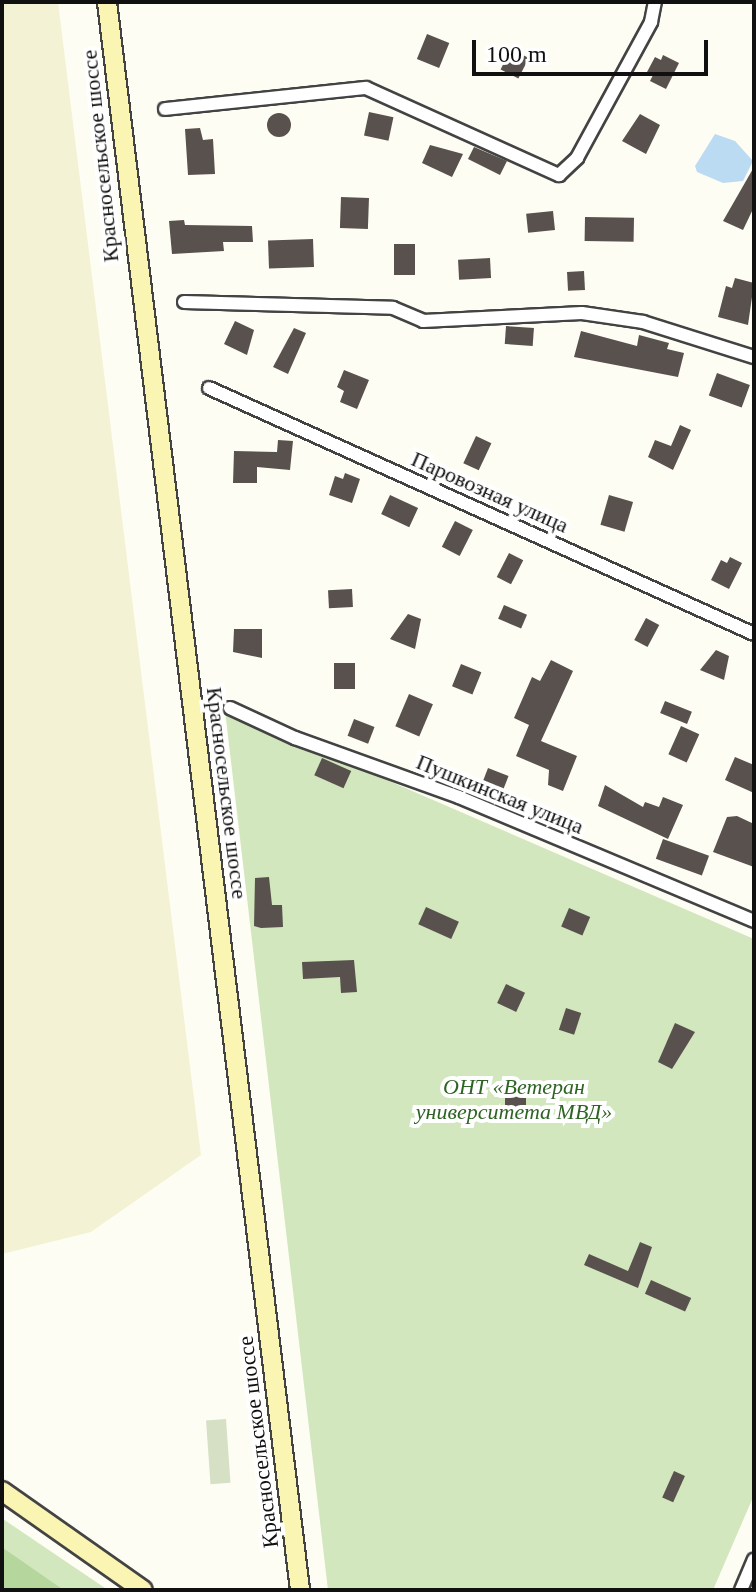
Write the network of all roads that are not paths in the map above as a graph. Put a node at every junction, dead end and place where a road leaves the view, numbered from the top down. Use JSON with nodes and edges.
{"nodes":[{"id":1,"x":107,"y":2,"type":"edge"},
{"id":2,"x":655,"y":2,"type":"edge"},
{"id":3,"x":165,"y":109,"type":"dead end"},
{"id":4,"x":184,"y":302,"type":"dead end"},
{"id":5,"x":754,"y":357,"type":"edge"},
{"id":6,"x":209,"y":388,"type":"dead end"},
{"id":7,"x":754,"y":634,"type":"edge"},
{"id":8,"x":230,"y":708,"type":"dead end"},
{"id":9,"x":754,"y":921,"type":"edge"},
{"id":10,"x":2,"y":1491,"type":"edge"},
{"id":11,"x":754,"y":1560,"type":"edge"},
{"id":12,"x":143,"y":1590,"type":"edge"},
{"id":13,"x":300,"y":1590,"type":"edge"},
{"id":14,"x":741,"y":1590,"type":"edge"}],
"edges":[{"from":1,"to":13,"type":"main road","name":"Красносельское шоссе"},
{"from":2,"to":3,"type":"street"},
{"from":4,"to":5,"type":"street"},
{"from":6,"to":7,"type":"street","name":"Паровозная улица"},
{"from":8,"to":9,"type":"street","name":"Пушкинская улица"},
{"from":10,"to":12,"type":"main road"},
{"from":11,"to":14,"type":"street"}]}
